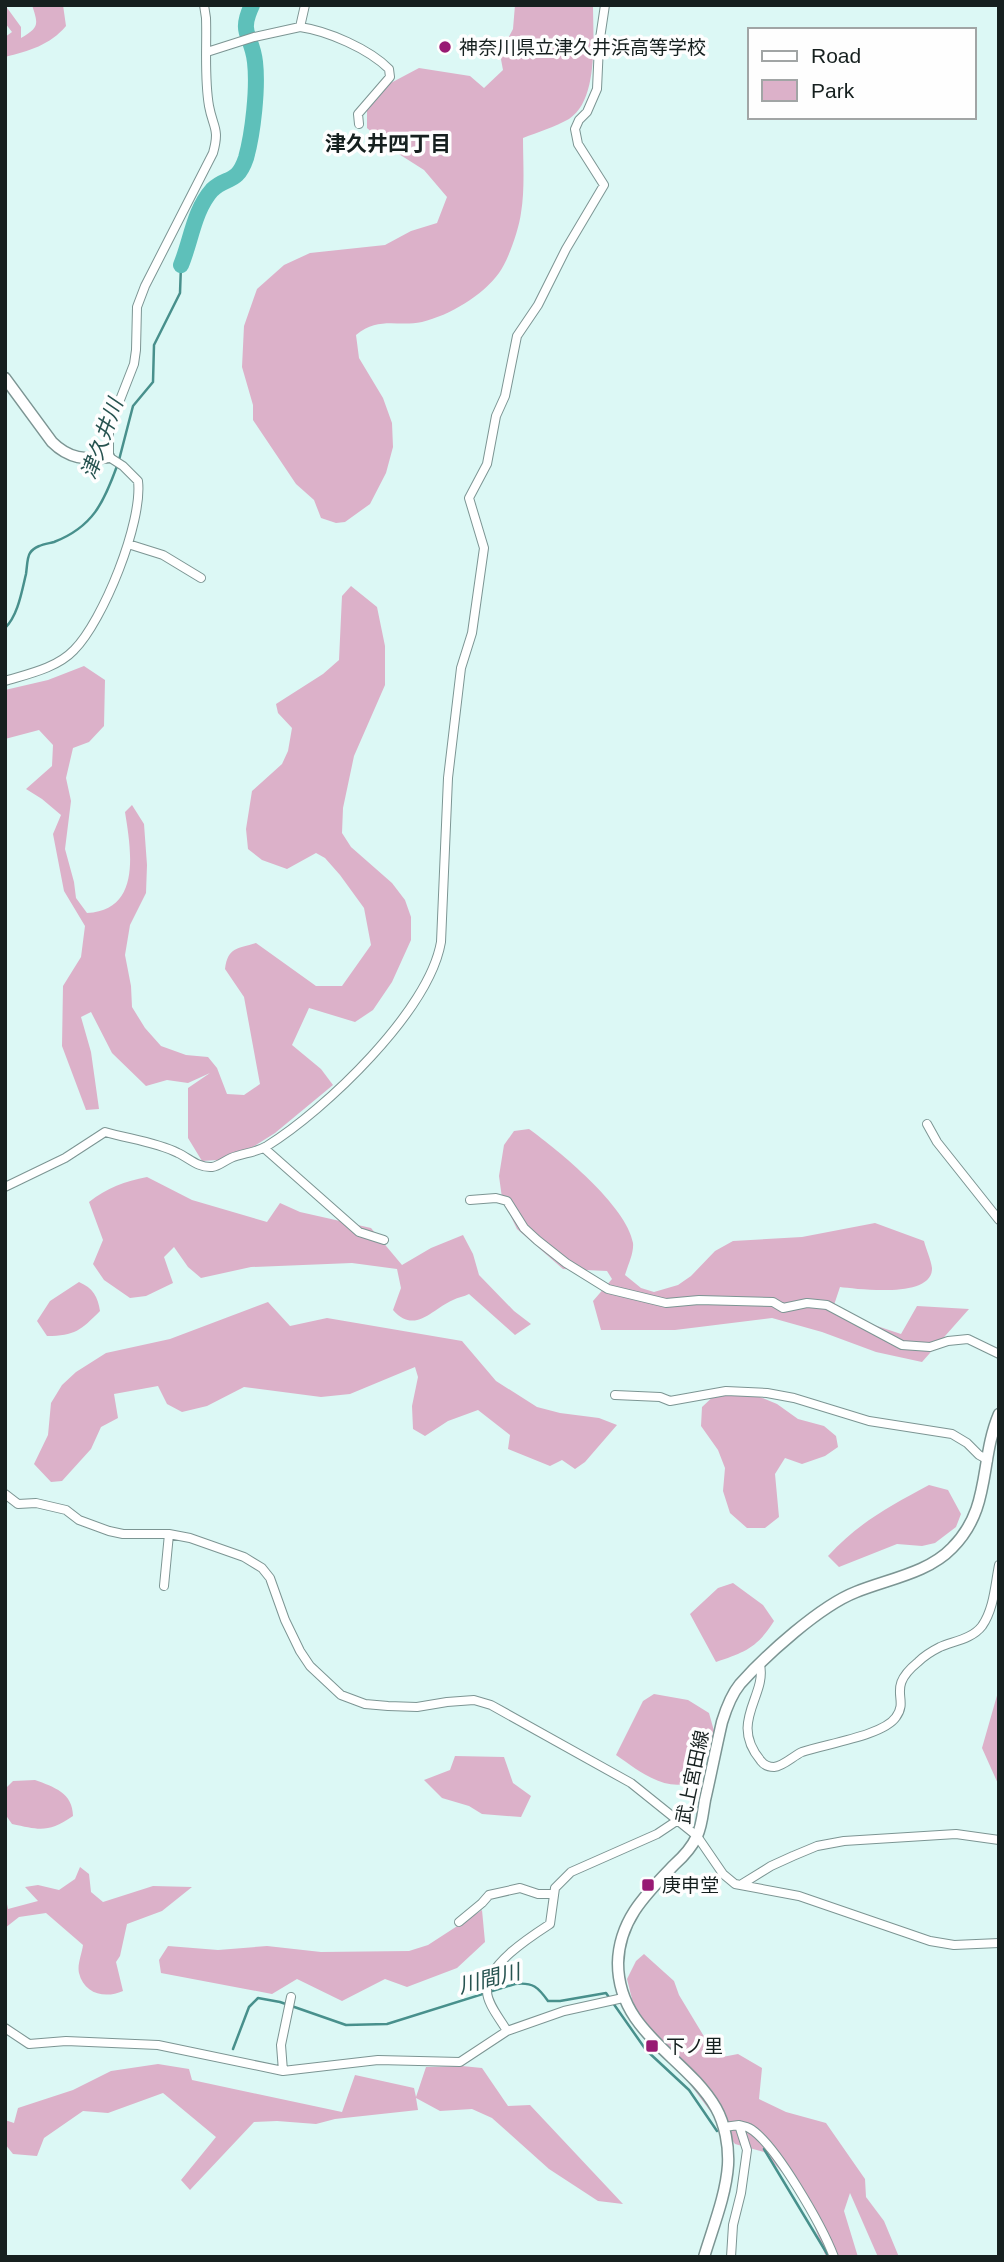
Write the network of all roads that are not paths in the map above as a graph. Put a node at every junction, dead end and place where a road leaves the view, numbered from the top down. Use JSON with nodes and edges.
{"nodes":[{"id":1,"x":204,"y":5,"type":"edge"},
{"id":2,"x":305,"y":5,"type":"edge"},
{"id":3,"x":605,"y":5,"type":"edge"},
{"id":4,"x":300,"y":27,"type":"junction"},
{"id":5,"x":206,"y":52,"type":"junction"},
{"id":6,"x":359,"y":124,"type":"dead end"},
{"id":7,"x":5,"y":378,"type":"edge"},
{"id":8,"x":109,"y":457,"type":"junction"},
{"id":9,"x":128,"y":544,"type":"junction"},
{"id":10,"x":201,"y":578,"type":"dead end"},
{"id":11,"x":5,"y":681,"type":"edge"},
{"id":12,"x":927,"y":1124,"type":"dead end"},
{"id":13,"x":264,"y":1148,"type":"junction"},
{"id":14,"x":5,"y":1187,"type":"edge"},
{"id":15,"x":470,"y":1200,"type":"dead end"},
{"id":16,"x":999,"y":1220,"type":"edge"},
{"id":17,"x":384,"y":1240,"type":"dead end"},
{"id":18,"x":999,"y":1354,"type":"edge"},
{"id":19,"x":615,"y":1395,"type":"dead end"},
{"id":20,"x":999,"y":1414,"type":"edge"},
{"id":21,"x":988,"y":1460,"type":"junction"},
{"id":22,"x":5,"y":1494,"type":"edge"},
{"id":23,"x":169,"y":1534,"type":"junction"},
{"id":24,"x":999,"y":1565,"type":"edge"},
{"id":25,"x":164,"y":1586,"type":"dead end"},
{"id":26,"x":760,"y":1665,"type":"junction"},
{"id":27,"x":678,"y":1820,"type":"junction"},
{"id":28,"x":697,"y":1836,"type":"junction"},
{"id":29,"x":999,"y":1840,"type":"edge"},
{"id":30,"x":742,"y":1884,"type":"junction"},
{"id":31,"x":554,"y":1894,"type":"junction"},
{"id":32,"x":459,"y":1922,"type":"dead end"},
{"id":33,"x":999,"y":1943,"type":"edge"},
{"id":34,"x":291,"y":1997,"type":"dead end"},
{"id":35,"x":623,"y":1997,"type":"junction"},
{"id":36,"x":5,"y":2028,"type":"edge"},
{"id":37,"x":507,"y":2031,"type":"junction"},
{"id":38,"x":282,"y":2071,"type":"junction"},
{"id":39,"x":738,"y":2125,"type":"junction"},
{"id":40,"x":724,"y":2127,"type":"junction"},
{"id":41,"x":704,"y":2257,"type":"edge"},
{"id":42,"x":731,"y":2257,"type":"edge"},
{"id":43,"x":834,"y":2257,"type":"edge"}],
"edges":[{"from":1,"to":5,"type":"street"},
{"from":2,"to":4,"type":"street"},
{"from":3,"to":13,"type":"street"},
{"from":4,"to":5,"type":"street"},
{"from":4,"to":6,"type":"street"},
{"from":5,"to":8,"type":"street"},
{"from":7,"to":8,"type":"main road"},
{"from":8,"to":9,"type":"street"},
{"from":9,"to":10,"type":"street"},
{"from":9,"to":11,"type":"street"},
{"from":12,"to":16,"type":"street"},
{"from":13,"to":14,"type":"street"},
{"from":13,"to":17,"type":"street"},
{"from":15,"to":18,"type":"street"},
{"from":19,"to":21,"type":"street"},
{"from":20,"to":21,"type":"main road","name":"武上宮田線"},
{"from":21,"to":26,"type":"main road","name":"武上宮田線"},
{"from":22,"to":23,"type":"street"},
{"from":23,"to":25,"type":"street"},
{"from":23,"to":27,"type":"street"},
{"from":24,"to":26,"type":"street"},
{"from":26,"to":28,"type":"main road","name":"武上宮田線"},
{"from":27,"to":28,"type":"street"},
{"from":27,"to":31,"type":"street"},
{"from":28,"to":30,"type":"street"},
{"from":28,"to":35,"type":"main road","name":"武上宮田線"},
{"from":29,"to":30,"type":"street"},
{"from":30,"to":33,"type":"street"},
{"from":31,"to":32,"type":"street"},
{"from":31,"to":37,"type":"street"},
{"from":34,"to":38,"type":"street"},
{"from":35,"to":37,"type":"street"},
{"from":35,"to":40,"type":"main road","name":"武上宮田線"},
{"from":36,"to":38,"type":"street"},
{"from":37,"to":38,"type":"street"},
{"from":39,"to":40,"type":"street"},
{"from":39,"to":42,"type":"street"},
{"from":39,"to":43,"type":"street"},
{"from":40,"to":41,"type":"main road","name":"武上宮田線"}]}
